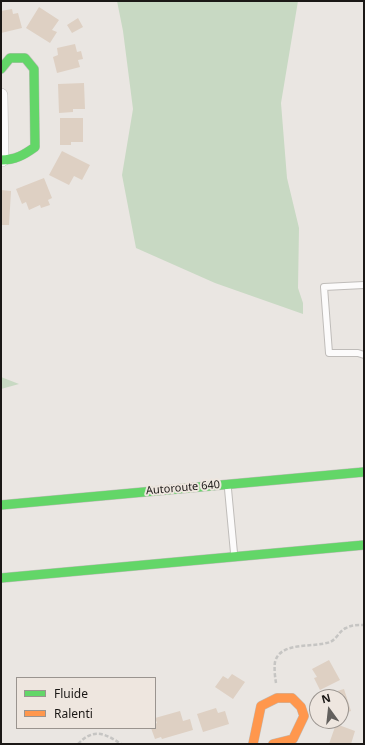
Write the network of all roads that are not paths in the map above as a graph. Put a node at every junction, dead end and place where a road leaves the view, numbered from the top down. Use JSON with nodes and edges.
{"nodes":[{"id":1,"x":1,"y":68,"type":"edge"},
{"id":2,"x":1,"y":95,"type":"edge"},
{"id":3,"x":2,"y":160,"type":"edge"},
{"id":4,"x":364,"y":286,"type":"edge"},
{"id":5,"x":364,"y":355,"type":"edge"},
{"id":6,"x":364,"y":472,"type":"edge"},
{"id":7,"x":228,"y":484,"type":"junction"},
{"id":8,"x":1,"y":504,"type":"edge"},
{"id":9,"x":364,"y":545,"type":"edge"},
{"id":10,"x":234,"y":557,"type":"junction"},
{"id":11,"x":1,"y":578,"type":"edge"},
{"id":12,"x":253,"y":744,"type":"edge"},
{"id":13,"x":273,"y":744,"type":"edge"}],
"edges":[{"from":1,"to":3,"type":"main road"},
{"from":2,"to":3,"type":"street"},
{"from":4,"to":5,"type":"lane"},
{"from":6,"to":7,"type":"main road","name":"Autoroute 640"},
{"from":7,"to":8,"type":"main road","name":"Autoroute 640"},
{"from":7,"to":10,"type":"lane"},
{"from":9,"to":10,"type":"main road"},
{"from":10,"to":11,"type":"main road"},
{"from":12,"to":13,"type":"main road"}]}
